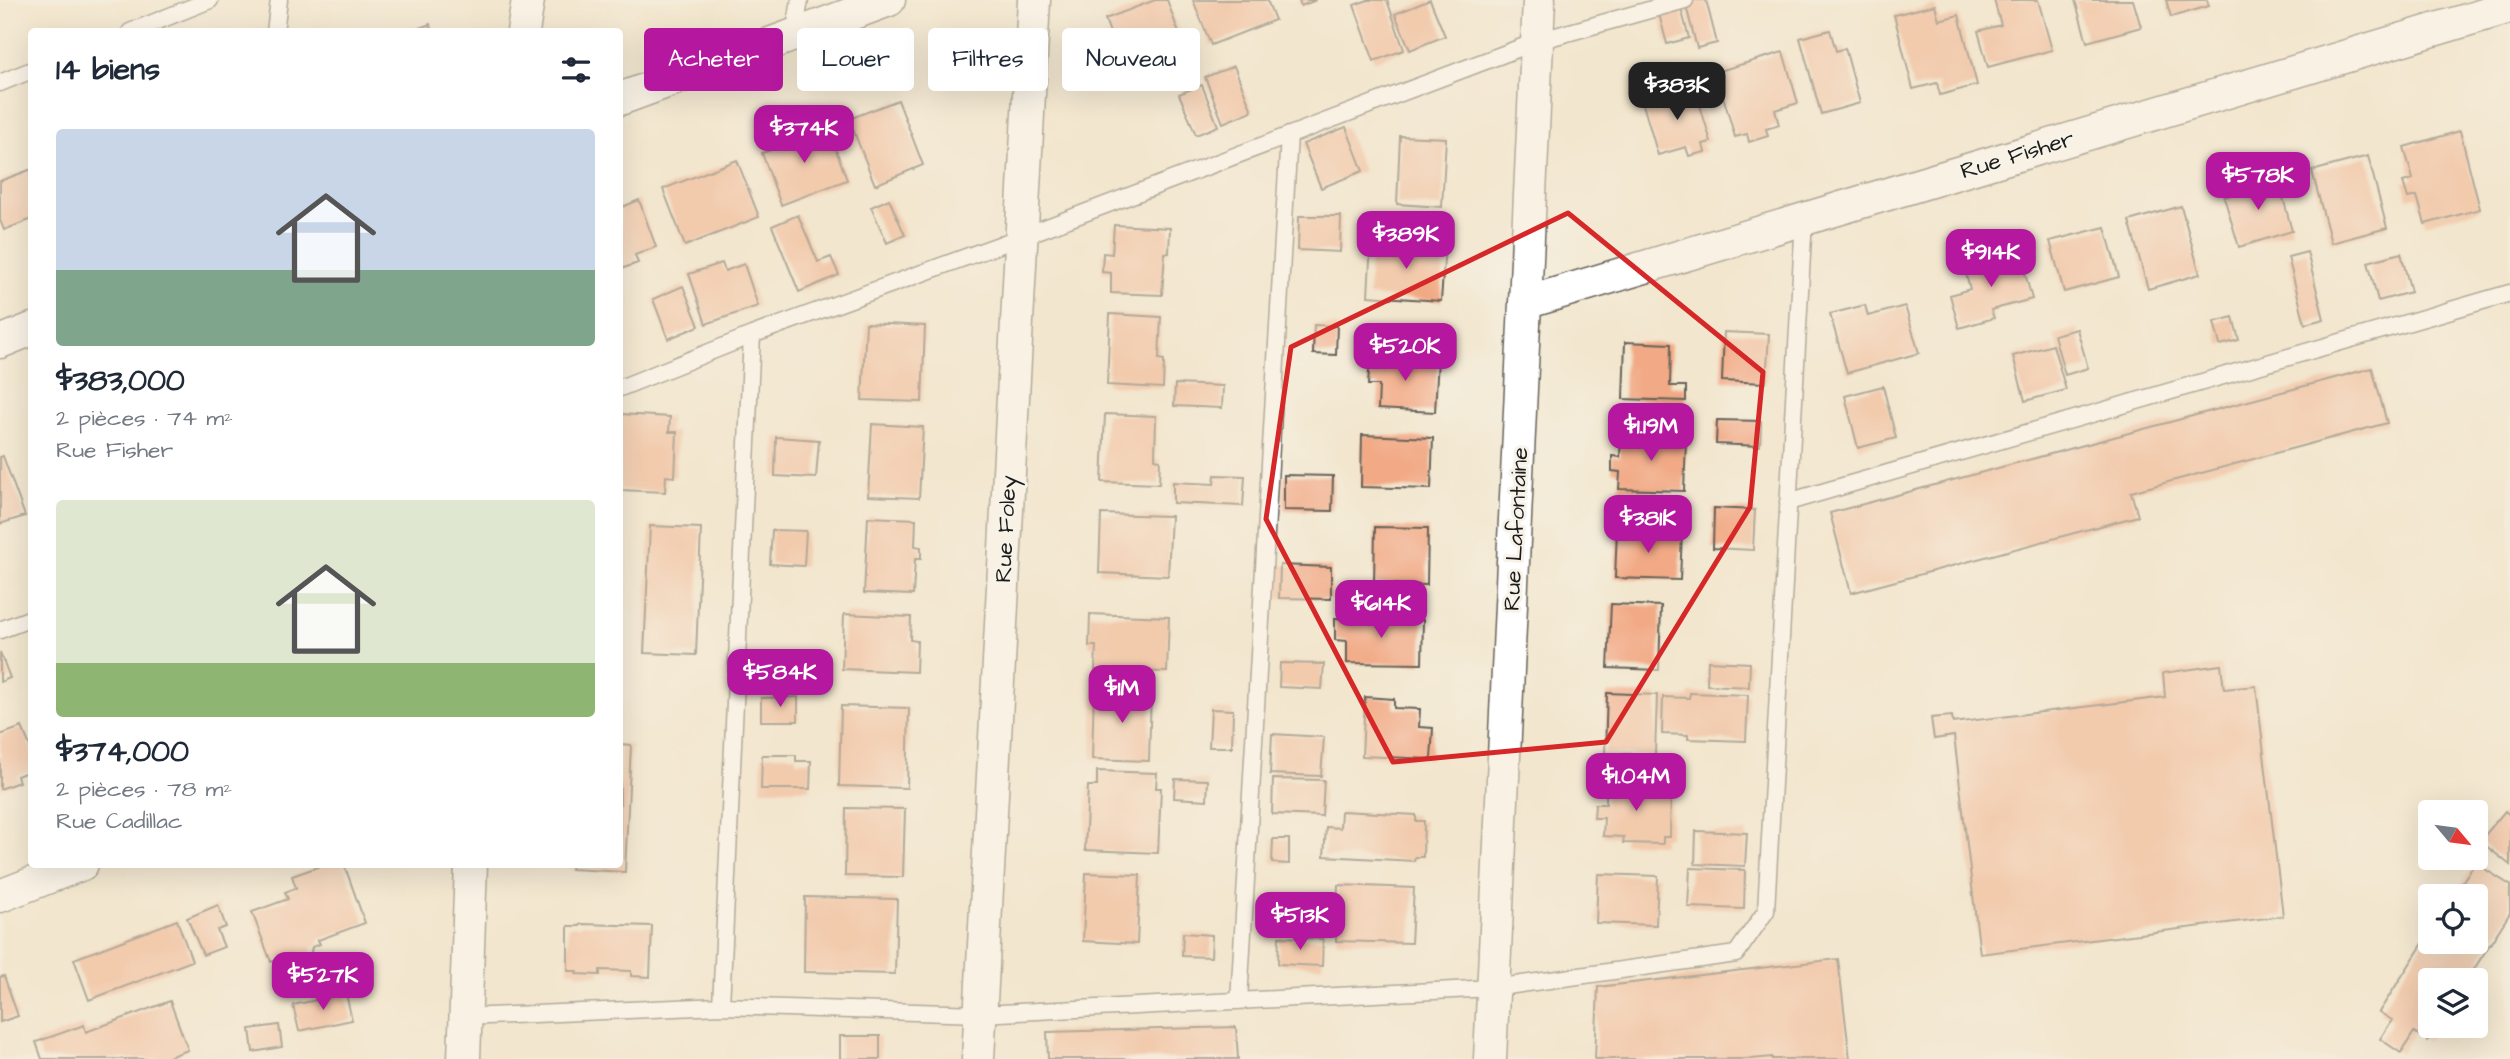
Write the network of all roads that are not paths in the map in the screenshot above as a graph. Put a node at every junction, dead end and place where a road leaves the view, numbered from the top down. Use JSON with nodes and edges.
{"nodes":[{"id":1,"x":210,"y":0,"type":"edge"},
{"id":2,"x":279,"y":0,"type":"edge"},
{"id":3,"x":528,"y":0,"type":"edge"},
{"id":4,"x":800,"y":0,"type":"edge"},
{"id":5,"x":889,"y":0,"type":"edge"},
{"id":6,"x":1034,"y":0,"type":"edge"},
{"id":7,"x":1539,"y":0,"type":"edge"},
{"id":8,"x":1685,"y":0,"type":"edge"},
{"id":9,"x":2510,"y":7,"type":"edge"},
{"id":10,"x":140,"y":28,"type":"edge"},
{"id":11,"x":276,"y":28,"type":"edge"},
{"id":12,"x":524,"y":28,"type":"edge"},
{"id":13,"x":794,"y":35,"type":"junction"},
{"id":14,"x":1538,"y":41,"type":"junction"},
{"id":15,"x":28,"y":72,"type":"edge"},
{"id":16,"x":0,"y":83,"type":"edge"},
{"id":17,"x":623,"y":98,"type":"edge"},
{"id":18,"x":1289,"y":135,"type":"junction"},
{"id":19,"x":1804,"y":218,"type":"junction"},
{"id":20,"x":1021,"y":237,"type":"junction"},
{"id":21,"x":2510,"y":293,"type":"edge"},
{"id":22,"x":1525,"y":303,"type":"junction"},
{"id":23,"x":28,"y":332,"type":"edge"},
{"id":24,"x":752,"y":335,"type":"junction"},
{"id":25,"x":0,"y":342,"type":"edge"},
{"id":26,"x":623,"y":387,"type":"edge"},
{"id":27,"x":1788,"y":502,"type":"junction"},
{"id":28,"x":28,"y":620,"type":"edge"},
{"id":29,"x":0,"y":630,"type":"edge"},
{"id":30,"x":72,"y":868,"type":"edge"},
{"id":31,"x":471,"y":868,"type":"edge"},
{"id":32,"x":0,"y":896,"type":"edge"},
{"id":33,"x":1493,"y":988,"type":"junction"},
{"id":34,"x":1239,"y":1001,"type":"junction"},
{"id":35,"x":721,"y":1006,"type":"junction"},
{"id":36,"x":980,"y":1014,"type":"junction"},
{"id":37,"x":464,"y":1017,"type":"junction"},
{"id":38,"x":464,"y":1059,"type":"edge"},
{"id":39,"x":978,"y":1059,"type":"edge"},
{"id":40,"x":1490,"y":1059,"type":"edge"}],
"edges":[{"from":1,"to":10,"type":"lane"},
{"from":2,"to":11,"type":"lane"},
{"from":3,"to":12,"type":"street"},
{"from":4,"to":13,"type":"lane"},
{"from":5,"to":13,"type":"street"},
{"from":6,"to":20,"type":"street","name":"Rue Foley"},
{"from":7,"to":14,"type":"street","name":"Rue Lafontaine"},
{"from":8,"to":14,"type":"lane"},
{"from":9,"to":19,"type":"street","name":"Rue Fisher"},
{"from":13,"to":17,"type":"street"},
{"from":14,"to":18,"type":"lane"},
{"from":14,"to":22,"type":"street","name":"Rue Lafontaine"},
{"from":15,"to":16,"type":"lane"},
{"from":18,"to":20,"type":"lane"},
{"from":18,"to":34,"type":"lane"},
{"from":19,"to":22,"type":"street","name":"Rue Fisher"},
{"from":19,"to":27,"type":"lane"},
{"from":20,"to":24,"type":"lane"},
{"from":20,"to":36,"type":"street","name":"Rue Foley"},
{"from":21,"to":27,"type":"lane"},
{"from":22,"to":33,"type":"street","name":"Rue Lafontaine"},
{"from":23,"to":25,"type":"street"},
{"from":24,"to":26,"type":"lane"},
{"from":24,"to":35,"type":"lane"},
{"from":27,"to":33,"type":"lane"},
{"from":28,"to":29,"type":"lane"},
{"from":30,"to":32,"type":"street"},
{"from":31,"to":37,"type":"street"},
{"from":33,"to":34,"type":"lane"},
{"from":33,"to":40,"type":"street","name":"Rue Lafontaine"},
{"from":34,"to":36,"type":"lane"},
{"from":35,"to":36,"type":"lane"},
{"from":35,"to":37,"type":"lane"},
{"from":36,"to":39,"type":"street","name":"Rue Foley"},
{"from":37,"to":38,"type":"street"}]}
